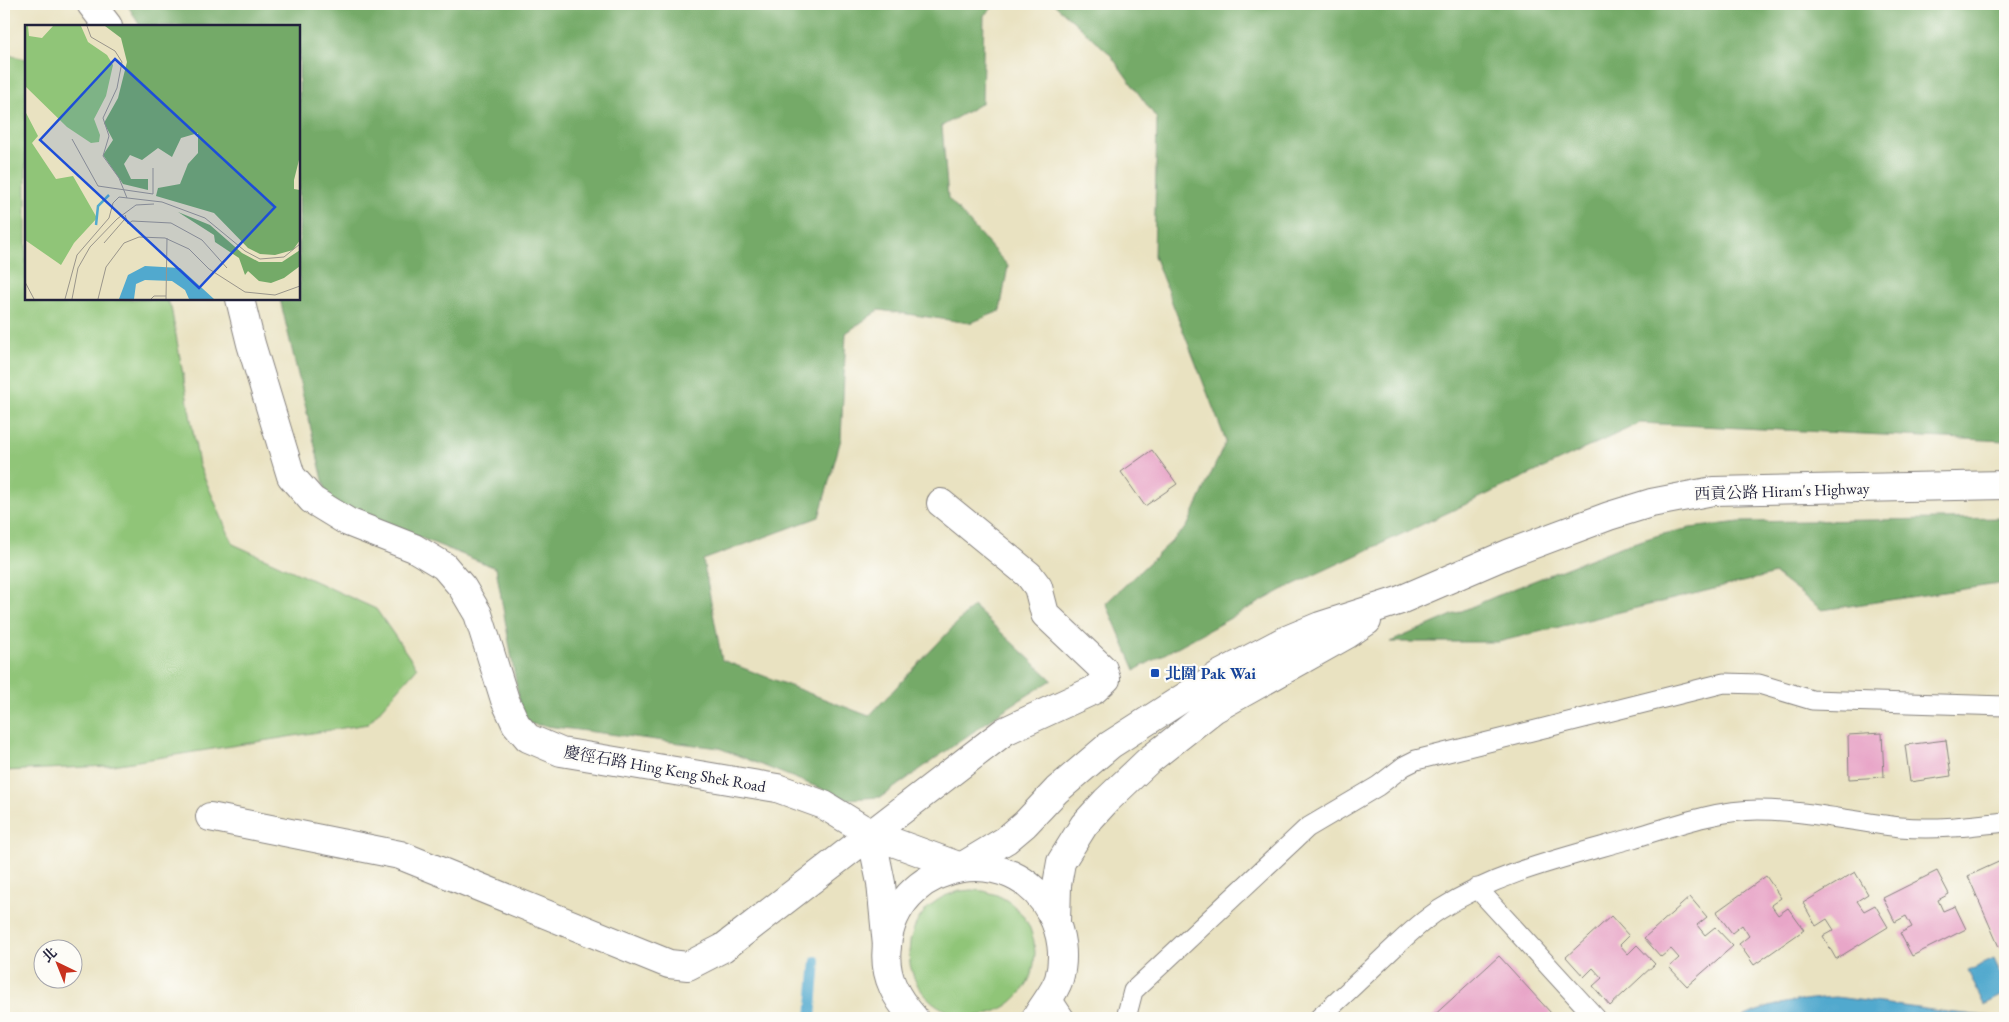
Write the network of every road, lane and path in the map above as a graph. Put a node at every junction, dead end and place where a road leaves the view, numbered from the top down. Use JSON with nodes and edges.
{"nodes":[{"id":1,"x":91,"y":4,"type":"edge"},
{"id":2,"x":107,"y":25,"type":"edge"},
{"id":3,"x":240,"y":300,"type":"edge"},
{"id":4,"x":2005,"y":485,"type":"edge"},
{"id":5,"x":941,"y":503,"type":"dead end"},
{"id":6,"x":1398,"y":601,"type":"junction"},
{"id":7,"x":2005,"y":706,"type":"edge"},
{"id":8,"x":210,"y":817,"type":"dead end"},
{"id":9,"x":2005,"y":822,"type":"edge"},
{"id":10,"x":871,"y":834,"type":"junction"},
{"id":11,"x":961,"y":867,"type":"junction"},
{"id":12,"x":1477,"y":888,"type":"junction"},
{"id":13,"x":1056,"y":921,"type":"junction"},
{"id":14,"x":887,"y":947,"type":"junction"},
{"id":15,"x":1045,"y":1013,"type":"edge"},
{"id":16,"x":914,"y":1018,"type":"edge"},
{"id":17,"x":1126,"y":1018,"type":"edge"},
{"id":18,"x":1319,"y":1018,"type":"edge"},
{"id":19,"x":1596,"y":1018,"type":"edge"}],
"edges":[{"from":1,"to":2,"type":"street"},
{"from":3,"to":10,"type":"street","name":"慶徑石路 Hing Keng Shek Road"},
{"from":4,"to":6,"type":"street","name":"西貢公路 Hiram's Highway"},
{"from":5,"to":10,"type":"street"},
{"from":6,"to":11,"type":"street","name":"西貢公路 Hiram's Highway"},
{"from":6,"to":13,"type":"street","name":"西貢公路 Hiram's Highway"},
{"from":7,"to":17,"type":"lane"},
{"from":8,"to":10,"type":"street"},
{"from":9,"to":12,"type":"lane"},
{"from":10,"to":11,"type":"street","name":"慶徑石路 Hing Keng Shek Road"},
{"from":10,"to":14,"type":"street"},
{"from":11,"to":13,"type":"street","name":"西貢公路 Hiram's Highway"},
{"from":11,"to":14,"type":"street","name":"西貢公路 Hiram's Highway"},
{"from":12,"to":18,"type":"lane"},
{"from":12,"to":19,"type":"lane"},
{"from":13,"to":15,"type":"street","name":"西貢公路 Hiram's Highway"},
{"from":14,"to":16,"type":"street","name":"西貢公路 Hiram's Highway"}]}
